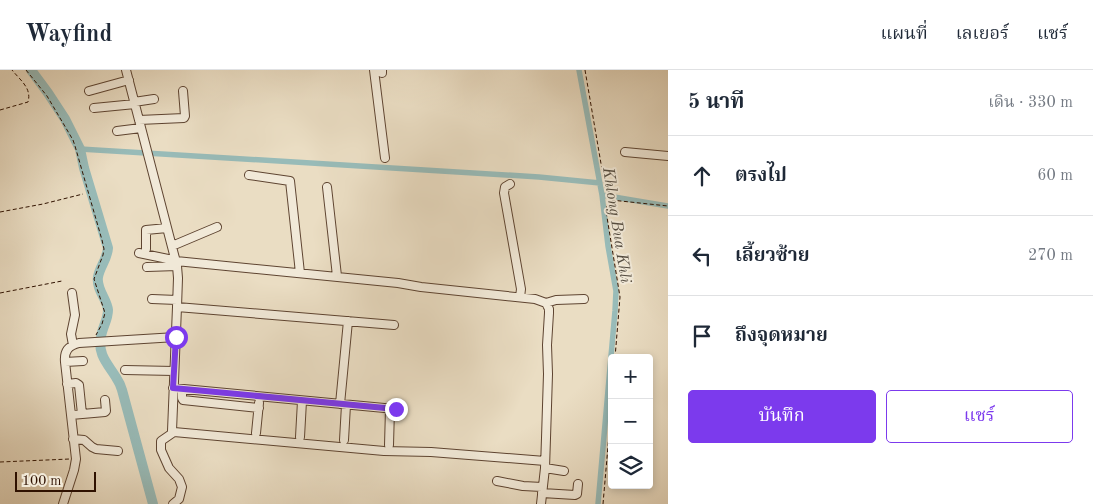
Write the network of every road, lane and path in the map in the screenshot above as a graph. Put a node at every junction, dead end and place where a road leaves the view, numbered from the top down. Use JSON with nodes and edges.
{"nodes":[{"id":1,"x":12,"y":70,"type":"edge"},
{"id":2,"x":26,"y":70,"type":"edge"},
{"id":3,"x":126,"y":70,"type":"edge"},
{"id":4,"x":374,"y":70,"type":"edge"},
{"id":5,"x":585,"y":70,"type":"edge"},
{"id":6,"x":129,"y":80,"type":"junction"},
{"id":7,"x":89,"y":91,"type":"dead end"},
{"id":8,"x":183,"y":91,"type":"dead end"},
{"id":9,"x":154,"y":99,"type":"dead end"},
{"id":10,"x":135,"y":103,"type":"junction"},
{"id":11,"x":94,"y":108,"type":"dead end"},
{"id":12,"x":0,"y":110,"type":"edge"},
{"id":13,"x":140,"y":124,"type":"junction"},
{"id":14,"x":117,"y":131,"type":"dead end"},
{"id":15,"x":625,"y":152,"type":"dead end"},
{"id":16,"x":668,"y":156,"type":"edge"},
{"id":17,"x":385,"y":158,"type":"dead end"},
{"id":18,"x":250,"y":175,"type":"dead end"},
{"id":19,"x":510,"y":184,"type":"dead end"},
{"id":20,"x":327,"y":188,"type":"dead end"},
{"id":21,"x":83,"y":194,"type":"dead end"},
{"id":22,"x":611,"y":200,"type":"junction"},
{"id":23,"x":668,"y":206,"type":"edge"},
{"id":24,"x":0,"y":212,"type":"edge"},
{"id":25,"x":217,"y":227,"type":"dead end"},
{"id":26,"x":167,"y":228,"type":"junction"},
{"id":27,"x":172,"y":246,"type":"junction"},
{"id":28,"x":176,"y":261,"type":"junction"},
{"id":29,"x":147,"y":267,"type":"dead end"},
{"id":30,"x":300,"y":273,"type":"junction"},
{"id":31,"x":337,"y":276,"type":"junction"},
{"id":32,"x":62,"y":282,"type":"dead end"},
{"id":33,"x":0,"y":293,"type":"edge"},
{"id":34,"x":72,"y":293,"type":"dead end"},
{"id":35,"x":520,"y":297,"type":"junction"},
{"id":36,"x":152,"y":299,"type":"dead end"},
{"id":37,"x":584,"y":299,"type":"dead end"},
{"id":38,"x":546,"y":303,"type":"junction"},
{"id":39,"x":177,"y":304,"type":"junction"},
{"id":40,"x":348,"y":321,"type":"junction"},
{"id":41,"x":394,"y":325,"type":"dead end"},
{"id":42,"x":176,"y":337,"type":"junction"},
{"id":43,"x":95,"y":338,"type":"dead end"},
{"id":44,"x":73,"y":345,"type":"junction"},
{"id":45,"x":615,"y":354,"type":"edge"},
{"id":46,"x":83,"y":361,"type":"dead end"},
{"id":47,"x":65,"y":362,"type":"junction"},
{"id":48,"x":125,"y":370,"type":"dead end"},
{"id":49,"x":174,"y":371,"type":"junction"},
{"id":50,"x":67,"y":384,"type":"junction"},
{"id":51,"x":173,"y":388,"type":"junction"},
{"id":52,"x":182,"y":389,"type":"junction"},
{"id":53,"x":260,"y":396,"type":"junction"},
{"id":54,"x":105,"y":400,"type":"dead end"},
{"id":55,"x":302,"y":400,"type":"junction"},
{"id":56,"x":343,"y":405,"type":"junction"},
{"id":57,"x":259,"y":408,"type":"junction"},
{"id":58,"x":82,"y":414,"type":"junction"},
{"id":59,"x":70,"y":415,"type":"junction"},
{"id":60,"x":174,"y":432,"type":"junction"},
{"id":61,"x":256,"y":433,"type":"dead end"},
{"id":62,"x":300,"y":437,"type":"dead end"},
{"id":63,"x":73,"y":438,"type":"junction"},
{"id":64,"x":344,"y":440,"type":"dead end"},
{"id":65,"x":608,"y":444,"type":"edge"},
{"id":66,"x":389,"y":446,"type":"dead end"},
{"id":67,"x":118,"y":450,"type":"dead end"},
{"id":68,"x":76,"y":459,"type":"junction"},
{"id":69,"x":0,"y":462,"type":"edge"},
{"id":70,"x":545,"y":465,"type":"junction"},
{"id":71,"x":564,"y":471,"type":"dead end"},
{"id":72,"x":496,"y":481,"type":"dead end"},
{"id":73,"x":578,"y":484,"type":"dead end"},
{"id":74,"x":542,"y":490,"type":"junction"},
{"id":75,"x":177,"y":502,"type":"edge"},
{"id":76,"x":63,"y":504,"type":"edge"},
{"id":77,"x":541,"y":504,"type":"edge"},
{"id":78,"x":603,"y":504,"type":"edge"}],
"edges":[{"from":1,"to":12,"type":"path"},
{"from":2,"to":43,"type":"path"},
{"from":3,"to":6,"type":"street"},
{"from":4,"to":17,"type":"street"},
{"from":5,"to":22,"type":"path"},
{"from":6,"to":7,"type":"street"},
{"from":6,"to":10,"type":"street"},
{"from":8,"to":13,"type":"street"},
{"from":9,"to":10,"type":"street"},
{"from":10,"to":11,"type":"street"},
{"from":10,"to":13,"type":"street"},
{"from":13,"to":14,"type":"street"},
{"from":13,"to":26,"type":"street"},
{"from":15,"to":16,"type":"street"},
{"from":18,"to":30,"type":"street"},
{"from":19,"to":35,"type":"street"},
{"from":20,"to":31,"type":"street"},
{"from":21,"to":24,"type":"path"},
{"from":22,"to":23,"type":"path"},
{"from":22,"to":45,"type":"path"},
{"from":25,"to":27,"type":"street"},
{"from":26,"to":27,"type":"street"},
{"from":26,"to":28,"type":"street"},
{"from":27,"to":28,"type":"street"},
{"from":28,"to":29,"type":"street"},
{"from":28,"to":30,"type":"street"},
{"from":28,"to":39,"type":"street"},
{"from":30,"to":31,"type":"street"},
{"from":31,"to":35,"type":"street"},
{"from":32,"to":33,"type":"path"},
{"from":34,"to":44,"type":"street"},
{"from":35,"to":38,"type":"street"},
{"from":36,"to":39,"type":"street"},
{"from":37,"to":38,"type":"street"},
{"from":38,"to":70,"type":"street"},
{"from":39,"to":40,"type":"street"},
{"from":39,"to":42,"type":"street"},
{"from":40,"to":41,"type":"street"},
{"from":40,"to":56,"type":"street"},
{"from":42,"to":44,"type":"street"},
{"from":42,"to":49,"type":"street"},
{"from":44,"to":47,"type":"street"},
{"from":46,"to":47,"type":"street"},
{"from":47,"to":50,"type":"street"},
{"from":48,"to":49,"type":"street"},
{"from":49,"to":51,"type":"street"},
{"from":50,"to":58,"type":"street"},
{"from":50,"to":59,"type":"street"},
{"from":51,"to":52,"type":"street"},
{"from":51,"to":60,"type":"street"},
{"from":52,"to":53,"type":"street"},
{"from":52,"to":57,"type":"street"},
{"from":53,"to":55,"type":"street"},
{"from":53,"to":57,"type":"street"},
{"from":54,"to":58,"type":"street"},
{"from":55,"to":56,"type":"street"},
{"from":55,"to":62,"type":"street"},
{"from":56,"to":64,"type":"street"},
{"from":56,"to":66,"type":"street"},
{"from":57,"to":61,"type":"street"},
{"from":58,"to":59,"type":"street"},
{"from":59,"to":63,"type":"street"},
{"from":60,"to":70,"type":"street"},
{"from":60,"to":75,"type":"street"},
{"from":63,"to":67,"type":"street"},
{"from":63,"to":68,"type":"street"},
{"from":65,"to":78,"type":"path"},
{"from":68,"to":69,"type":"path"},
{"from":68,"to":76,"type":"street"},
{"from":70,"to":71,"type":"street"},
{"from":70,"to":74,"type":"street"},
{"from":72,"to":74,"type":"street"},
{"from":73,"to":74,"type":"street"},
{"from":74,"to":77,"type":"street"}]}
